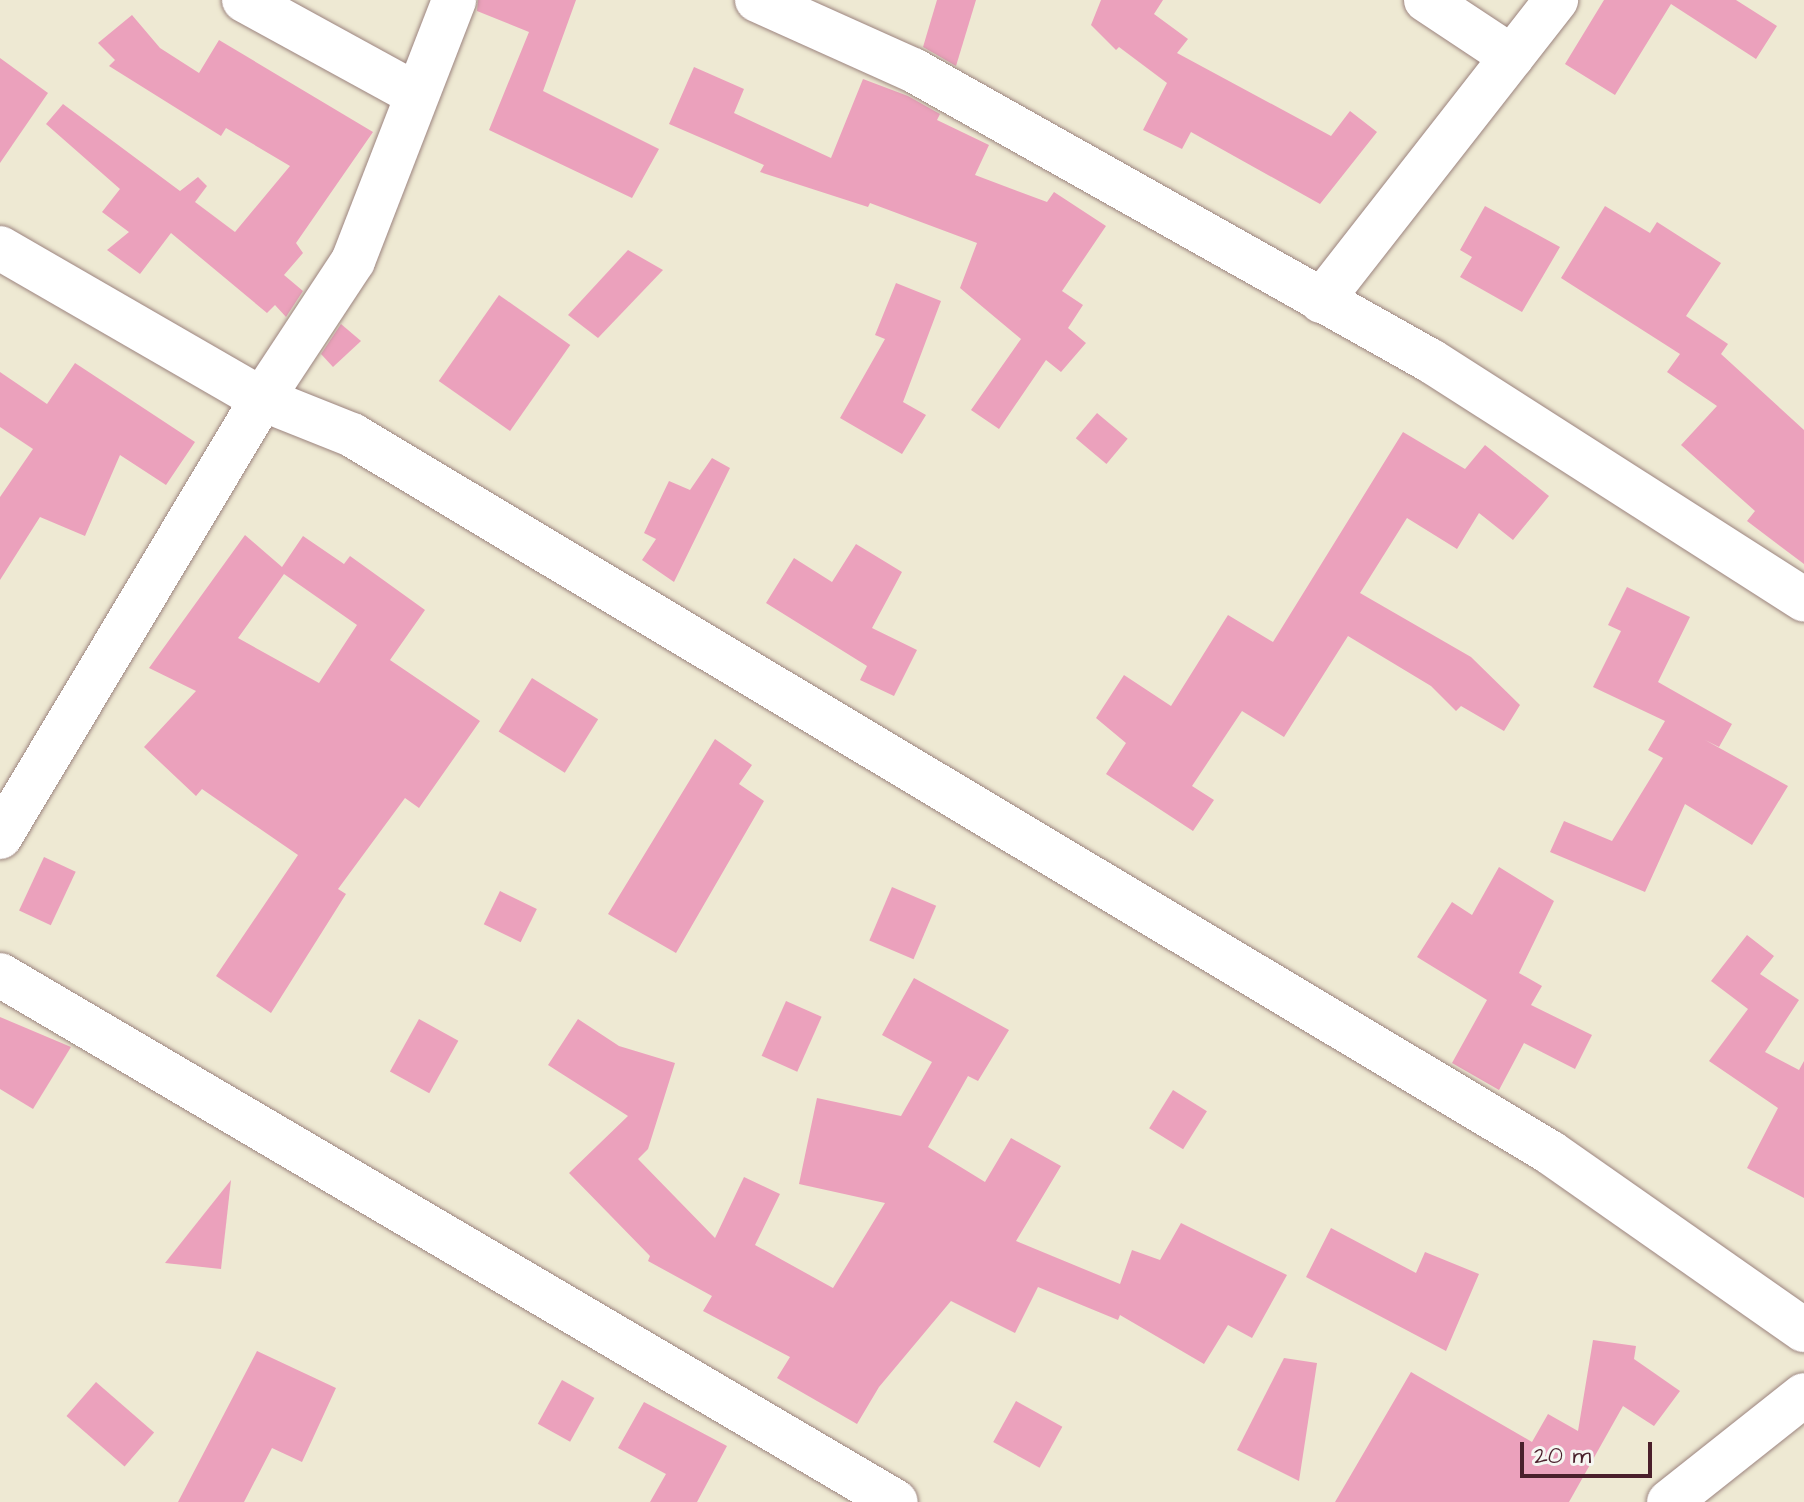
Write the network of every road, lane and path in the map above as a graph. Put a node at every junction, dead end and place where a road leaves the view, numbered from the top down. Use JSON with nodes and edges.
{"nodes":[{"id":1,"x":244,"y":0,"type":"edge"},
{"id":2,"x":454,"y":0,"type":"edge"},
{"id":3,"x":757,"y":0,"type":"edge"},
{"id":4,"x":1426,"y":0,"type":"edge"},
{"id":5,"x":1556,"y":0,"type":"edge"},
{"id":6,"x":1512,"y":57,"type":"junction"},
{"id":7,"x":416,"y":94,"type":"junction"},
{"id":8,"x":0,"y":248,"type":"edge"},
{"id":9,"x":1321,"y":301,"type":"junction"},
{"id":10,"x":262,"y":399,"type":"junction"},
{"id":11,"x":1804,"y":600,"type":"edge"},
{"id":12,"x":0,"y":837,"type":"edge"},
{"id":13,"x":0,"y":975,"type":"edge"},
{"id":14,"x":1804,"y":1330,"type":"edge"},
{"id":15,"x":1804,"y":1395,"type":"edge"},
{"id":16,"x":896,"y":1502,"type":"edge"},
{"id":17,"x":1669,"y":1502,"type":"edge"}],
"edges":[{"from":1,"to":7,"type":"street"},
{"from":2,"to":7,"type":"street"},
{"from":3,"to":9,"type":"street"},
{"from":4,"to":6,"type":"street"},
{"from":5,"to":6,"type":"street"},
{"from":6,"to":9,"type":"street"},
{"from":7,"to":10,"type":"street"},
{"from":8,"to":10,"type":"street"},
{"from":9,"to":11,"type":"street"},
{"from":10,"to":12,"type":"street"},
{"from":10,"to":14,"type":"street"},
{"from":13,"to":16,"type":"street"},
{"from":15,"to":17,"type":"street"}]}
